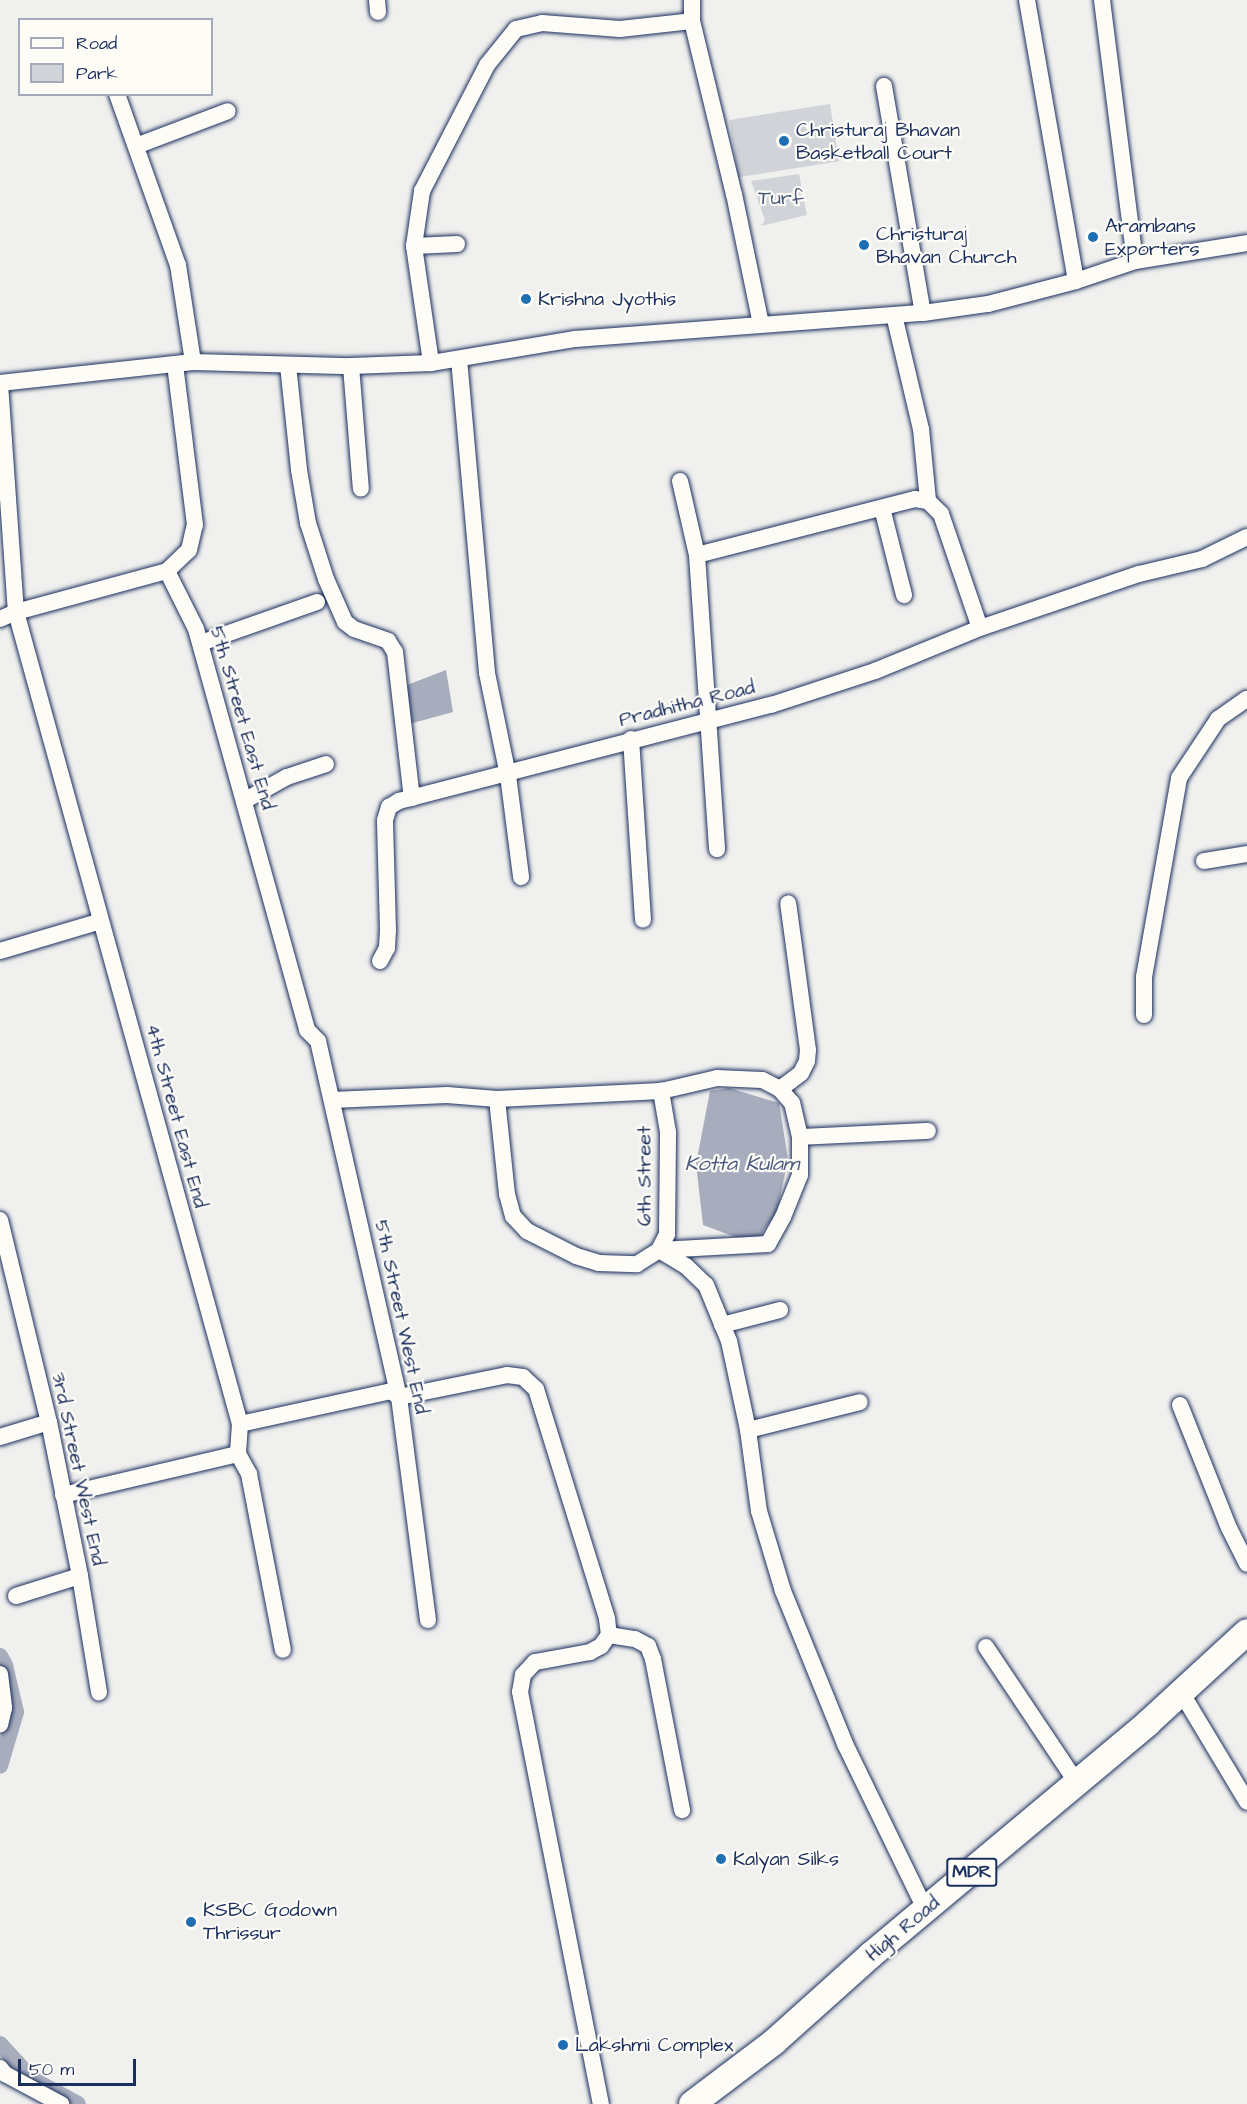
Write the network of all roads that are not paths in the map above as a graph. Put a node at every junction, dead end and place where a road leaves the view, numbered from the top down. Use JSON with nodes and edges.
{"nodes":[{"id":1,"x":692,"y":0,"type":"edge"},
{"id":2,"x":1027,"y":0,"type":"edge"},
{"id":3,"x":1102,"y":0,"type":"edge"},
{"id":4,"x":692,"y":21,"type":"junction"},
{"id":5,"x":884,"y":86,"type":"dead end"},
{"id":6,"x":118,"y":96,"type":"edge"},
{"id":7,"x":228,"y":111,"type":"dead end"},
{"id":8,"x":136,"y":146,"type":"junction"},
{"id":9,"x":1247,"y":243,"type":"edge"},
{"id":10,"x":457,"y":244,"type":"dead end"},
{"id":11,"x":414,"y":246,"type":"junction"},
{"id":12,"x":1136,"y":261,"type":"junction"},
{"id":13,"x":1076,"y":281,"type":"junction"},
{"id":14,"x":923,"y":314,"type":"junction"},
{"id":15,"x":894,"y":315,"type":"junction"},
{"id":16,"x":760,"y":324,"type":"junction"},
{"id":17,"x":459,"y":359,"type":"junction"},
{"id":18,"x":193,"y":362,"type":"junction"},
{"id":19,"x":431,"y":363,"type":"junction"},
{"id":20,"x":288,"y":364,"type":"junction"},
{"id":21,"x":175,"y":365,"type":"junction"},
{"id":22,"x":351,"y":366,"type":"junction"},
{"id":23,"x":0,"y":384,"type":"edge"},
{"id":24,"x":680,"y":481,"type":"dead end"},
{"id":25,"x":361,"y":489,"type":"dead end"},
{"id":26,"x":928,"y":501,"type":"junction"},
{"id":27,"x":882,"y":508,"type":"junction"},
{"id":28,"x":1247,"y":537,"type":"edge"},
{"id":29,"x":697,"y":555,"type":"junction"},
{"id":30,"x":167,"y":571,"type":"junction"},
{"id":31,"x":904,"y":595,"type":"dead end"},
{"id":32,"x":317,"y":602,"type":"dead end"},
{"id":33,"x":16,"y":612,"type":"junction"},
{"id":34,"x":0,"y":619,"type":"edge"},
{"id":35,"x":980,"y":628,"type":"junction"},
{"id":36,"x":201,"y":643,"type":"junction"},
{"id":37,"x":1247,"y":699,"type":"edge"},
{"id":38,"x":706,"y":721,"type":"junction"},
{"id":39,"x":631,"y":739,"type":"junction"},
{"id":40,"x":326,"y":764,"type":"dead end"},
{"id":41,"x":508,"y":775,"type":"junction"},
{"id":42,"x":412,"y":798,"type":"junction"},
{"id":43,"x":244,"y":801,"type":"junction"},
{"id":44,"x":717,"y":849,"type":"dead end"},
{"id":45,"x":1247,"y":854,"type":"edge"},
{"id":46,"x":1204,"y":861,"type":"dead end"},
{"id":47,"x":521,"y":877,"type":"dead end"},
{"id":48,"x":788,"y":903,"type":"dead end"},
{"id":49,"x":643,"y":920,"type":"dead end"},
{"id":50,"x":101,"y":921,"type":"junction"},
{"id":51,"x":0,"y":951,"type":"edge"},
{"id":52,"x":380,"y":961,"type":"dead end"},
{"id":53,"x":1144,"y":1015,"type":"dead end"},
{"id":54,"x":307,"y":1030,"type":"joint"},
{"id":55,"x":780,"y":1089,"type":"junction"},
{"id":56,"x":661,"y":1091,"type":"junction"},
{"id":57,"x":496,"y":1099,"type":"junction"},
{"id":58,"x":332,"y":1100,"type":"junction"},
{"id":59,"x":928,"y":1131,"type":"dead end"},
{"id":60,"x":800,"y":1137,"type":"junction"},
{"id":61,"x":0,"y":1220,"type":"edge"},
{"id":62,"x":659,"y":1250,"type":"junction"},
{"id":63,"x":780,"y":1310,"type":"dead end"},
{"id":64,"x":722,"y":1325,"type":"junction"},
{"id":65,"x":399,"y":1397,"type":"junction"},
{"id":66,"x":860,"y":1402,"type":"dead end"},
{"id":67,"x":1180,"y":1405,"type":"dead end"},
{"id":68,"x":49,"y":1422,"type":"junction"},
{"id":69,"x":240,"y":1424,"type":"junction"},
{"id":70,"x":748,"y":1430,"type":"junction"},
{"id":71,"x":0,"y":1437,"type":"edge"},
{"id":72,"x":238,"y":1454,"type":"junction"},
{"id":73,"x":63,"y":1495,"type":"junction"},
{"id":74,"x":1247,"y":1564,"type":"edge"},
{"id":75,"x":80,"y":1576,"type":"junction"},
{"id":76,"x":16,"y":1596,"type":"dead end"},
{"id":77,"x":428,"y":1620,"type":"dead end"},
{"id":78,"x":1247,"y":1632,"type":"edge"},
{"id":79,"x":609,"y":1635,"type":"junction"},
{"id":80,"x":986,"y":1647,"type":"dead end"},
{"id":81,"x":283,"y":1650,"type":"dead end"},
{"id":82,"x":0,"y":1674,"type":"edge"},
{"id":83,"x":99,"y":1692,"type":"dead end"},
{"id":84,"x":1182,"y":1692,"type":"junction"},
{"id":85,"x":0,"y":1725,"type":"edge"},
{"id":86,"x":1077,"y":1783,"type":"junction"},
{"id":87,"x":1247,"y":1802,"type":"edge"},
{"id":88,"x":682,"y":1810,"type":"dead end"},
{"id":89,"x":926,"y":1911,"type":"junction"},
{"id":90,"x":0,"y":2068,"type":"edge"},
{"id":91,"x":61,"y":2104,"type":"edge"},
{"id":92,"x":601,"y":2104,"type":"edge"},
{"id":93,"x":692,"y":2104,"type":"edge"}],
"edges":[{"from":1,"to":4,"type":"street"},
{"from":2,"to":13,"type":"street"},
{"from":3,"to":12,"type":"street"},
{"from":4,"to":11,"type":"street"},
{"from":4,"to":16,"type":"street"},
{"from":5,"to":14,"type":"street"},
{"from":6,"to":8,"type":"street"},
{"from":7,"to":8,"type":"street"},
{"from":8,"to":18,"type":"street"},
{"from":9,"to":12,"type":"street"},
{"from":10,"to":11,"type":"street"},
{"from":11,"to":19,"type":"street"},
{"from":12,"to":13,"type":"street"},
{"from":13,"to":14,"type":"street"},
{"from":14,"to":15,"type":"street"},
{"from":15,"to":16,"type":"street"},
{"from":15,"to":26,"type":"street"},
{"from":16,"to":17,"type":"street"},
{"from":17,"to":19,"type":"street"},
{"from":17,"to":41,"type":"street"},
{"from":18,"to":20,"type":"street"},
{"from":18,"to":21,"type":"street"},
{"from":19,"to":22,"type":"street"},
{"from":20,"to":22,"type":"street"},
{"from":20,"to":42,"type":"street"},
{"from":21,"to":23,"type":"street"},
{"from":21,"to":30,"type":"street"},
{"from":22,"to":25,"type":"street"},
{"from":23,"to":33,"type":"street","name":"4th Street East End"},
{"from":24,"to":29,"type":"street"},
{"from":26,"to":27,"type":"street"},
{"from":26,"to":35,"type":"street"},
{"from":27,"to":29,"type":"street"},
{"from":27,"to":31,"type":"street"},
{"from":28,"to":35,"type":"street","name":"Pradhitha Road"},
{"from":29,"to":38,"type":"street"},
{"from":30,"to":33,"type":"street"},
{"from":30,"to":36,"type":"street","name":"5th Street East End"},
{"from":32,"to":36,"type":"street"},
{"from":33,"to":34,"type":"street"},
{"from":33,"to":50,"type":"street","name":"4th Street East End"},
{"from":35,"to":38,"type":"street","name":"Pradhitha Road"},
{"from":36,"to":43,"type":"street","name":"5th Street East End"},
{"from":37,"to":53,"type":"street"},
{"from":38,"to":39,"type":"street","name":"Pradhitha Road"},
{"from":38,"to":44,"type":"street"},
{"from":39,"to":41,"type":"street","name":"Pradhitha Road"},
{"from":39,"to":49,"type":"street"},
{"from":40,"to":43,"type":"street"},
{"from":41,"to":42,"type":"street","name":"Pradhitha Road"},
{"from":41,"to":47,"type":"street"},
{"from":42,"to":52,"type":"street","name":"Pradhitha Road"},
{"from":43,"to":54,"type":"street","name":"5th Street East End"},
{"from":45,"to":46,"type":"street"},
{"from":48,"to":55,"type":"street"},
{"from":50,"to":51,"type":"street"},
{"from":50,"to":69,"type":"street","name":"4th Street East End"},
{"from":54,"to":58,"type":"street","name":"5th Street West End"},
{"from":55,"to":56,"type":"street"},
{"from":55,"to":60,"type":"street"},
{"from":56,"to":57,"type":"street"},
{"from":56,"to":62,"type":"street","name":"6th Street"},
{"from":57,"to":58,"type":"street"},
{"from":57,"to":62,"type":"street","name":"6th Street"},
{"from":58,"to":65,"type":"street","name":"5th Street West End"},
{"from":59,"to":60,"type":"street"},
{"from":60,"to":62,"type":"street"},
{"from":61,"to":68,"type":"street","name":"3rd Street West End"},
{"from":62,"to":64,"type":"street"},
{"from":63,"to":64,"type":"street"},
{"from":64,"to":70,"type":"street"},
{"from":65,"to":69,"type":"street"},
{"from":65,"to":77,"type":"street","name":"5th Street West End"},
{"from":65,"to":79,"type":"street"},
{"from":66,"to":70,"type":"street"},
{"from":67,"to":74,"type":"street"},
{"from":68,"to":71,"type":"street"},
{"from":68,"to":73,"type":"street","name":"3rd Street West End"},
{"from":69,"to":72,"type":"street","name":"4th Street East End"},
{"from":70,"to":89,"type":"street"},
{"from":72,"to":73,"type":"street"},
{"from":72,"to":81,"type":"street","name":"4th Street East End"},
{"from":73,"to":75,"type":"street","name":"3rd Street West End"},
{"from":75,"to":76,"type":"street"},
{"from":75,"to":83,"type":"street","name":"3rd Street West End"},
{"from":78,"to":84,"type":"main road","name":"High Road","number":"MDR"},
{"from":79,"to":88,"type":"street"},
{"from":79,"to":92,"type":"street"},
{"from":80,"to":86,"type":"street"},
{"from":82,"to":85,"type":"street"},
{"from":84,"to":86,"type":"main road","name":"High Road","number":"MDR"},
{"from":84,"to":87,"type":"street"},
{"from":86,"to":89,"type":"main road","name":"High Road","number":"MDR"},
{"from":89,"to":93,"type":"main road","name":"High Road","number":"MDR"},
{"from":90,"to":91,"type":"street"}]}
